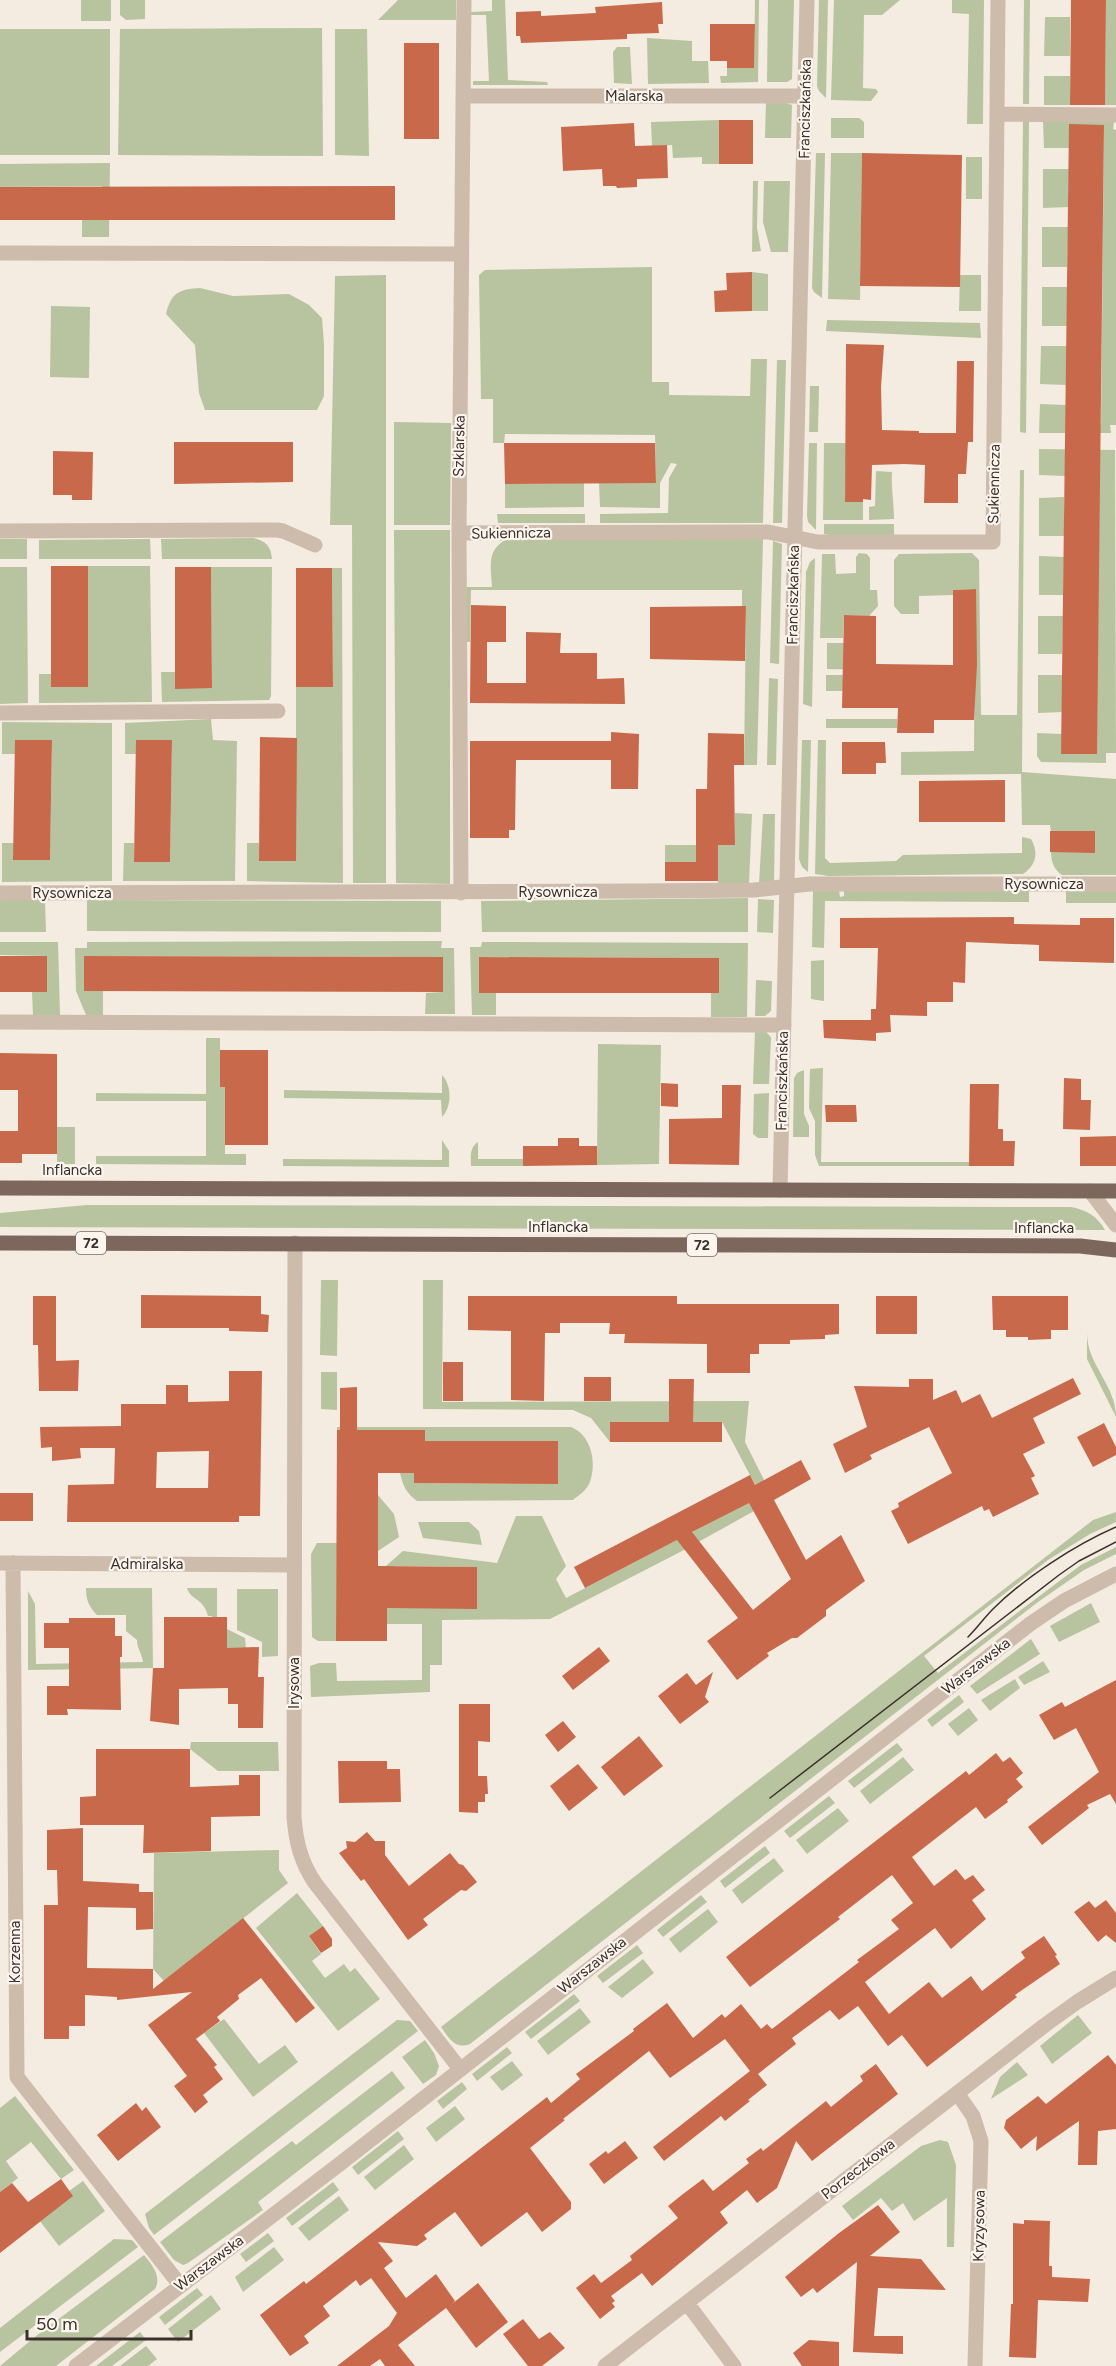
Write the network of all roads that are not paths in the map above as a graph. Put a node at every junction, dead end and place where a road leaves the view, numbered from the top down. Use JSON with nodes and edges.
{"nodes":[{"id":1,"x":464,"y":0,"type":"edge"},
{"id":2,"x":807,"y":0,"type":"edge"},
{"id":3,"x":998,"y":0,"type":"edge"},
{"id":4,"x":463,"y":96,"type":"junction"},
{"id":5,"x":805,"y":96,"type":"junction"},
{"id":6,"x":998,"y":114,"type":"junction"},
{"id":7,"x":1116,"y":115,"type":"edge"},
{"id":8,"x":0,"y":253,"type":"edge"},
{"id":9,"x":461,"y":254,"type":"junction"},
{"id":10,"x":0,"y":531,"type":"edge"},
{"id":11,"x":459,"y":533,"type":"junction"},
{"id":12,"x":794,"y":537,"type":"junction"},
{"id":13,"x":315,"y":545,"type":"dead end"},
{"id":14,"x":278,"y":711,"type":"dead end"},
{"id":15,"x":0,"y":712,"type":"edge"},
{"id":16,"x":1116,"y":884,"type":"edge"},
{"id":17,"x":786,"y":887,"type":"junction"},
{"id":18,"x":0,"y":893,"type":"edge"},
{"id":19,"x":461,"y":893,"type":"junction"},
{"id":20,"x":0,"y":1022,"type":"edge"},
{"id":21,"x":783,"y":1025,"type":"junction"},
{"id":22,"x":0,"y":1188,"type":"edge"},
{"id":23,"x":780,"y":1190,"type":"junction"},
{"id":24,"x":1090,"y":1191,"type":"junction"},
{"id":25,"x":1116,"y":1191,"type":"edge"},
{"id":26,"x":1116,"y":1225,"type":"edge"},
{"id":27,"x":0,"y":1243,"type":"edge"},
{"id":28,"x":295,"y":1243,"type":"junction"},
{"id":29,"x":1116,"y":1250,"type":"edge"},
{"id":30,"x":6,"y":1563,"type":"edge"},
{"id":31,"x":294,"y":1564,"type":"junction"},
{"id":32,"x":1116,"y":1574,"type":"edge"},
{"id":33,"x":1116,"y":1978,"type":"edge"},
{"id":34,"x":460,"y":2069,"type":"junction"},
{"id":35,"x":957,"y":2093,"type":"junction"},
{"id":36,"x":180,"y":2285,"type":"junction"},
{"id":37,"x":687,"y":2302,"type":"junction"},
{"id":38,"x":76,"y":2366,"type":"edge"},
{"id":39,"x":605,"y":2366,"type":"edge"},
{"id":40,"x":734,"y":2366,"type":"edge"},
{"id":41,"x":975,"y":2366,"type":"edge"}],
"edges":[{"from":1,"to":4,"type":"street","name":"Szklarska"},
{"from":2,"to":5,"type":"street","name":"Franciszkańska"},
{"from":3,"to":6,"type":"street","name":"Sukiennicza"},
{"from":4,"to":5,"type":"street","name":"Malarska"},
{"from":4,"to":9,"type":"street","name":"Szklarska"},
{"from":5,"to":12,"type":"street","name":"Franciszkańska"},
{"from":6,"to":7,"type":"street"},
{"from":6,"to":12,"type":"street","name":"Sukiennicza"},
{"from":8,"to":9,"type":"street"},
{"from":9,"to":11,"type":"street","name":"Szklarska"},
{"from":10,"to":13,"type":"street"},
{"from":11,"to":12,"type":"street","name":"Sukiennicza"},
{"from":11,"to":19,"type":"street","name":"Szklarska"},
{"from":12,"to":17,"type":"street","name":"Franciszkańska"},
{"from":14,"to":15,"type":"street"},
{"from":16,"to":17,"type":"street","name":"Rysownicza"},
{"from":17,"to":19,"type":"street","name":"Rysownicza"},
{"from":17,"to":21,"type":"street","name":"Franciszkańska"},
{"from":18,"to":19,"type":"street","name":"Rysownicza"},
{"from":20,"to":21,"type":"street"},
{"from":21,"to":23,"type":"street","name":"Franciszkańska"},
{"from":22,"to":23,"type":"main road","name":"Inflancka"},
{"from":23,"to":24,"type":"main road","name":"Inflancka"},
{"from":24,"to":25,"type":"main road","name":"Inflancka"},
{"from":24,"to":26,"type":"street"},
{"from":27,"to":28,"type":"main road","name":"Inflancka","number":"72"},
{"from":28,"to":29,"type":"main road","name":"Inflancka","number":"72"},
{"from":28,"to":31,"type":"street","name":"Irysowa"},
{"from":30,"to":31,"type":"street","name":"Admiralska"},
{"from":30,"to":36,"type":"street","name":"Korzenna"},
{"from":31,"to":34,"type":"street","name":"Irysowa"},
{"from":32,"to":34,"type":"street","name":"Warszawska"},
{"from":33,"to":35,"type":"street","name":"Porzeczkowa"},
{"from":34,"to":36,"type":"street","name":"Warszawska"},
{"from":35,"to":37,"type":"street","name":"Porzeczkowa"},
{"from":35,"to":41,"type":"street","name":"Kryzysowa"},
{"from":36,"to":38,"type":"street","name":"Warszawska"},
{"from":37,"to":39,"type":"street","name":"Porzeczkowa"},
{"from":37,"to":40,"type":"street"}]}
